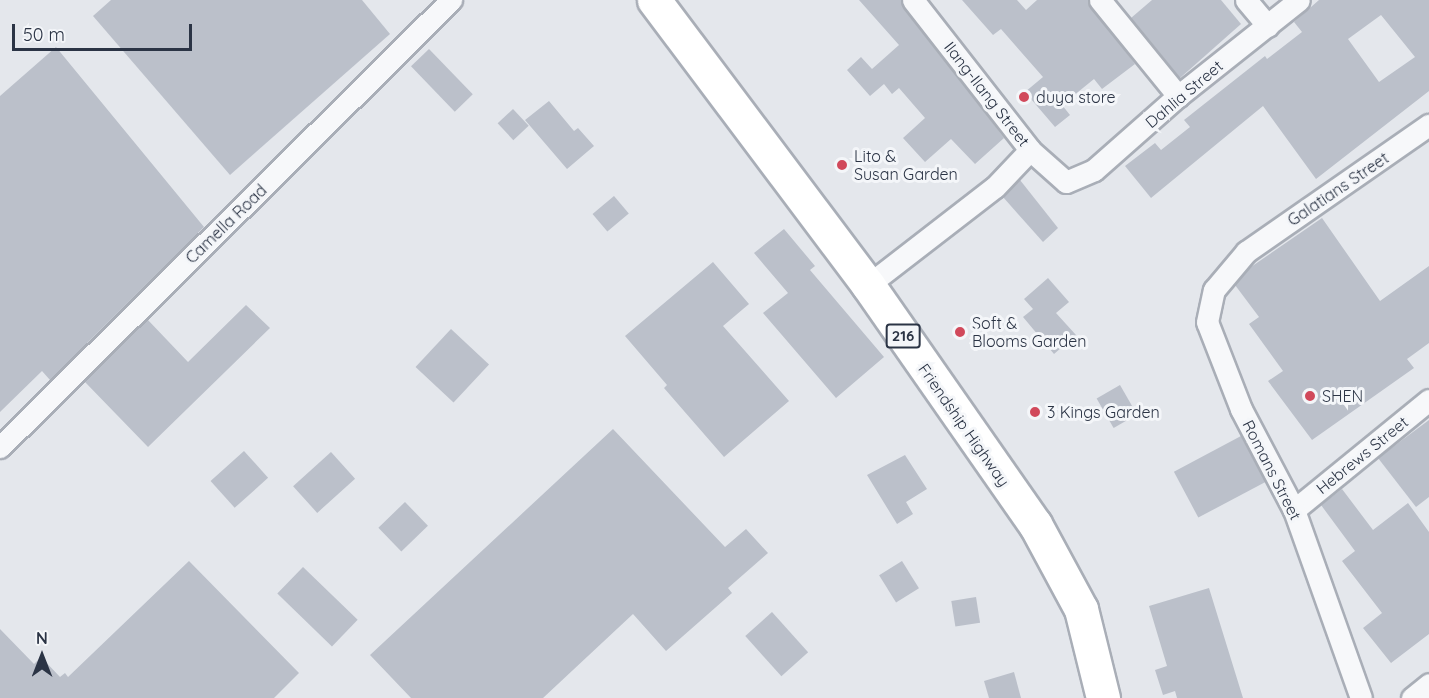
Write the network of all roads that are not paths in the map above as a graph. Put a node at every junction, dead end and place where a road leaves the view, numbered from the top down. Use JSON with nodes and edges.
{"nodes":[{"id":1,"x":451,"y":0,"type":"edge"},
{"id":2,"x":654,"y":0,"type":"edge"},
{"id":3,"x":913,"y":0,"type":"edge"},
{"id":4,"x":1100,"y":0,"type":"edge"},
{"id":5,"x":1246,"y":0,"type":"edge"},
{"id":6,"x":1299,"y":0,"type":"edge"},
{"id":7,"x":1268,"y":26,"type":"junction"},
{"id":8,"x":1178,"y":96,"type":"junction"},
{"id":9,"x":1429,"y":125,"type":"edge"},
{"id":10,"x":1030,"y":150,"type":"junction"},
{"id":11,"x":1066,"y":182,"type":"joint"},
{"id":12,"x":1246,"y":252,"type":"joint"},
{"id":13,"x":868,"y":285,"type":"junction"},
{"id":14,"x":1429,"y":400,"type":"edge"},
{"id":15,"x":0,"y":447,"type":"edge"},
{"id":16,"x":1294,"y":510,"type":"junction"},
{"id":17,"x":1429,"y":684,"type":"edge"},
{"id":18,"x":1103,"y":698,"type":"edge"},
{"id":19,"x":1360,"y":698,"type":"edge"},
{"id":20,"x":1412,"y":698,"type":"edge"}],
"edges":[{"from":1,"to":15,"type":"street","name":"Camella Road"},
{"from":2,"to":13,"type":"main road","name":"Friendship Highway","number":"216"},
{"from":3,"to":10,"type":"street","name":"Ilang-Ilang Street"},
{"from":4,"to":8,"type":"street"},
{"from":5,"to":7,"type":"street"},
{"from":6,"to":7,"type":"street","name":"Dahlia Street"},
{"from":7,"to":8,"type":"street","name":"Dahlia Street"},
{"from":8,"to":11,"type":"street","name":"Dahlia Street"},
{"from":9,"to":12,"type":"street","name":"Galatians Street"},
{"from":10,"to":11,"type":"street","name":"Ilang-Ilang Street"},
{"from":10,"to":13,"type":"street"},
{"from":12,"to":16,"type":"street","name":"Romans Street"},
{"from":13,"to":18,"type":"main road","name":"Friendship Highway","number":"216"},
{"from":14,"to":16,"type":"street","name":"Hebrews Street"},
{"from":16,"to":19,"type":"street","name":"Romans Street"},
{"from":17,"to":20,"type":"street"}]}
